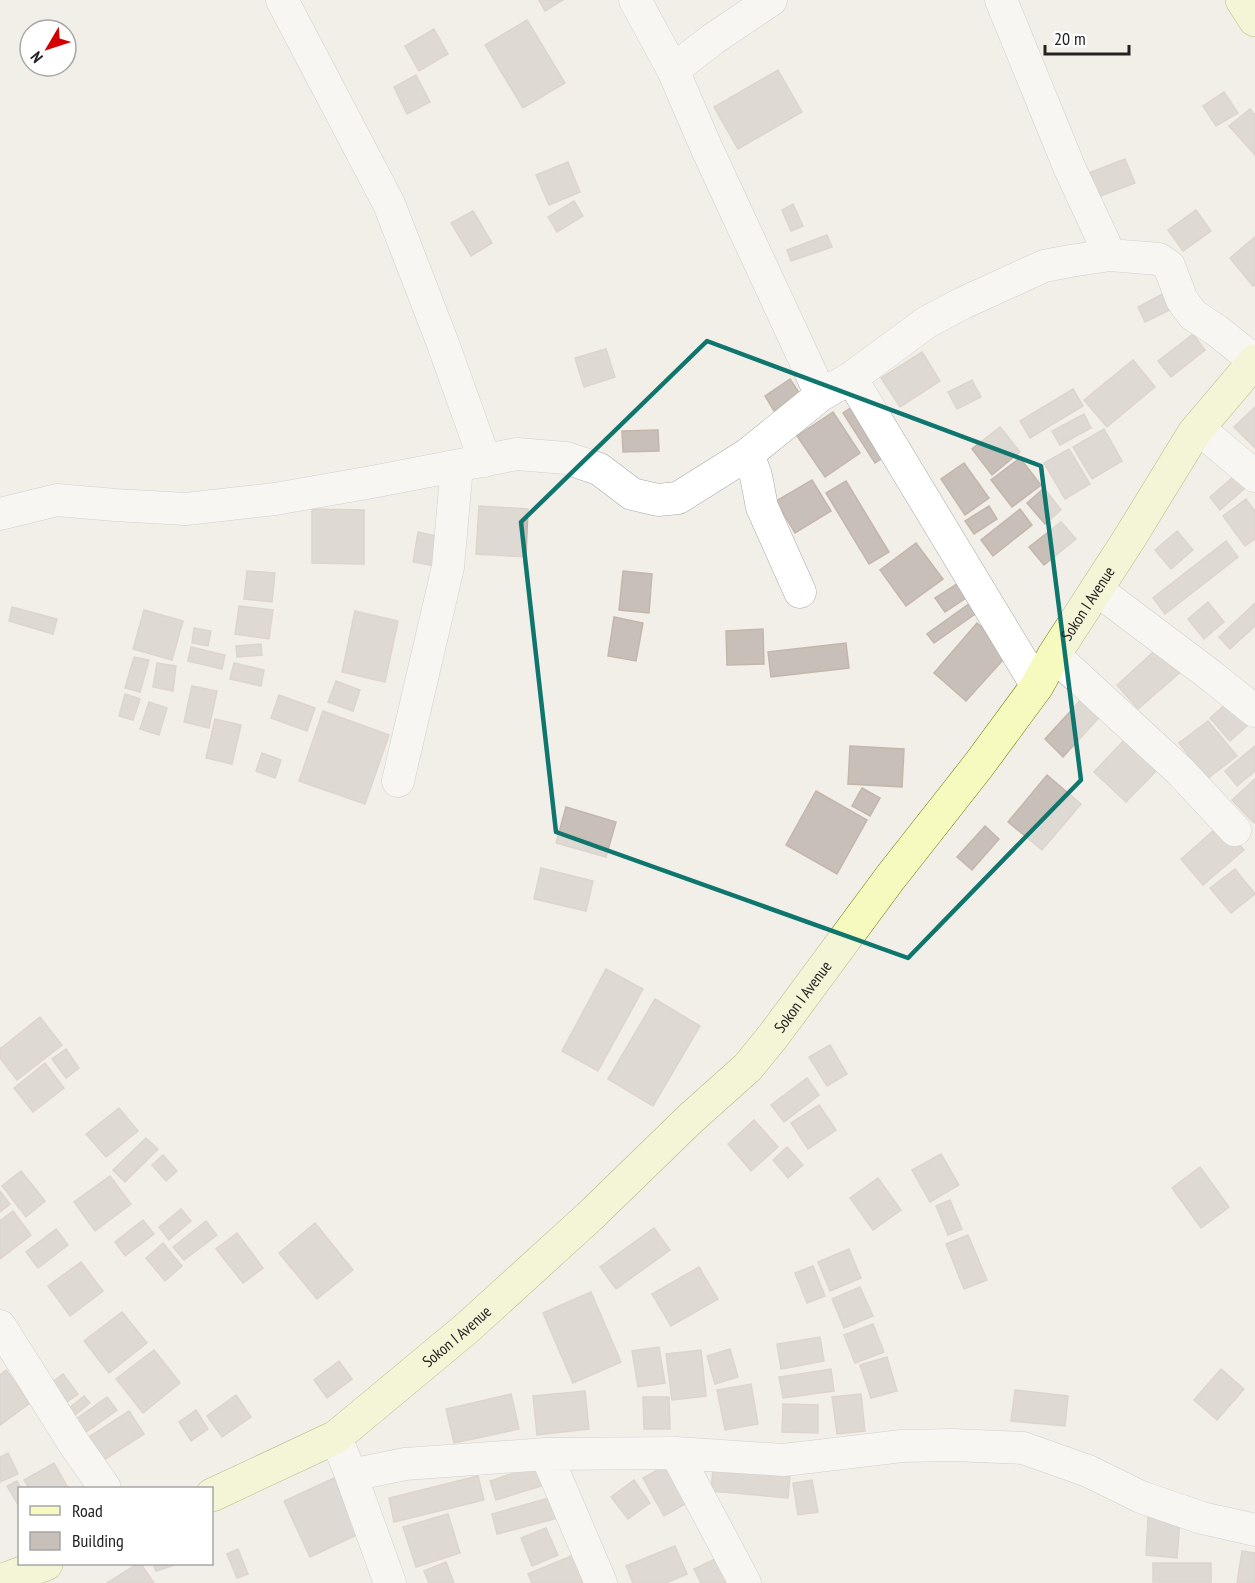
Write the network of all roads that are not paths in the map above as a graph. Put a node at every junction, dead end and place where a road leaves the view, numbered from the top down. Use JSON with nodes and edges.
{"nodes":[{"id":1,"x":282,"y":0,"type":"edge"},
{"id":2,"x":635,"y":0,"type":"edge"},
{"id":3,"x":771,"y":0,"type":"edge"},
{"id":4,"x":1001,"y":0,"type":"edge"},
{"id":5,"x":1242,"y":0,"type":"edge"},
{"id":6,"x":1255,"y":20,"type":"edge"},
{"id":7,"x":673,"y":70,"type":"junction"},
{"id":8,"x":1110,"y":255,"type":"junction"},
{"id":9,"x":1255,"y":361,"type":"edge"},
{"id":10,"x":851,"y":378,"type":"junction"},
{"id":11,"x":821,"y":395,"type":"junction"},
{"id":12,"x":1198,"y":428,"type":"junction"},
{"id":13,"x":748,"y":454,"type":"junction"},
{"id":14,"x":471,"y":464,"type":"junction"},
{"id":15,"x":1255,"y":476,"type":"edge"},
{"id":16,"x":0,"y":514,"type":"edge"},
{"id":17,"x":1096,"y":589,"type":"junction"},
{"id":18,"x":800,"y":592,"type":"dead end"},
{"id":19,"x":1054,"y":655,"type":"junction"},
{"id":20,"x":1037,"y":686,"type":"junction"},
{"id":21,"x":1255,"y":711,"type":"edge"},
{"id":22,"x":398,"y":781,"type":"dead end"},
{"id":23,"x":1235,"y":830,"type":"dead end"},
{"id":24,"x":0,"y":1326,"type":"edge"},
{"id":25,"x":336,"y":1437,"type":"junction"},
{"id":26,"x":676,"y":1453,"type":"junction"},
{"id":27,"x":546,"y":1454,"type":"junction"},
{"id":28,"x":351,"y":1475,"type":"junction"},
{"id":29,"x":104,"y":1487,"type":"edge"},
{"id":30,"x":213,"y":1495,"type":"edge"},
{"id":31,"x":1255,"y":1530,"type":"edge"},
{"id":32,"x":41,"y":1565,"type":"edge"},
{"id":33,"x":0,"y":1581,"type":"edge"},
{"id":34,"x":390,"y":1583,"type":"edge"},
{"id":35,"x":601,"y":1583,"type":"edge"},
{"id":36,"x":745,"y":1583,"type":"edge"}],
"edges":[{"from":1,"to":14,"type":"street"},
{"from":2,"to":7,"type":"street"},
{"from":3,"to":7,"type":"street"},
{"from":4,"to":8,"type":"street"},
{"from":5,"to":6,"type":"street"},
{"from":7,"to":11,"type":"street"},
{"from":8,"to":9,"type":"street"},
{"from":8,"to":10,"type":"street"},
{"from":9,"to":12,"type":"street","name":"Sokon I Avenue"},
{"from":10,"to":11,"type":"street"},
{"from":10,"to":20,"type":"street"},
{"from":11,"to":13,"type":"street"},
{"from":12,"to":15,"type":"street"},
{"from":12,"to":17,"type":"street","name":"Sokon I Avenue"},
{"from":13,"to":14,"type":"street"},
{"from":13,"to":18,"type":"street"},
{"from":14,"to":16,"type":"street"},
{"from":14,"to":22,"type":"street"},
{"from":17,"to":19,"type":"street","name":"Sokon I Avenue"},
{"from":17,"to":21,"type":"street"},
{"from":19,"to":20,"type":"street","name":"Sokon I Avenue"},
{"from":19,"to":23,"type":"street"},
{"from":20,"to":25,"type":"street","name":"Sokon I Avenue"},
{"from":24,"to":29,"type":"street"},
{"from":25,"to":28,"type":"street"},
{"from":25,"to":30,"type":"street","name":"Sokon I Avenue"},
{"from":26,"to":27,"type":"street"},
{"from":26,"to":31,"type":"street"},
{"from":26,"to":36,"type":"street"},
{"from":27,"to":28,"type":"street"},
{"from":27,"to":35,"type":"street"},
{"from":28,"to":34,"type":"street"},
{"from":32,"to":33,"type":"street"}]}
